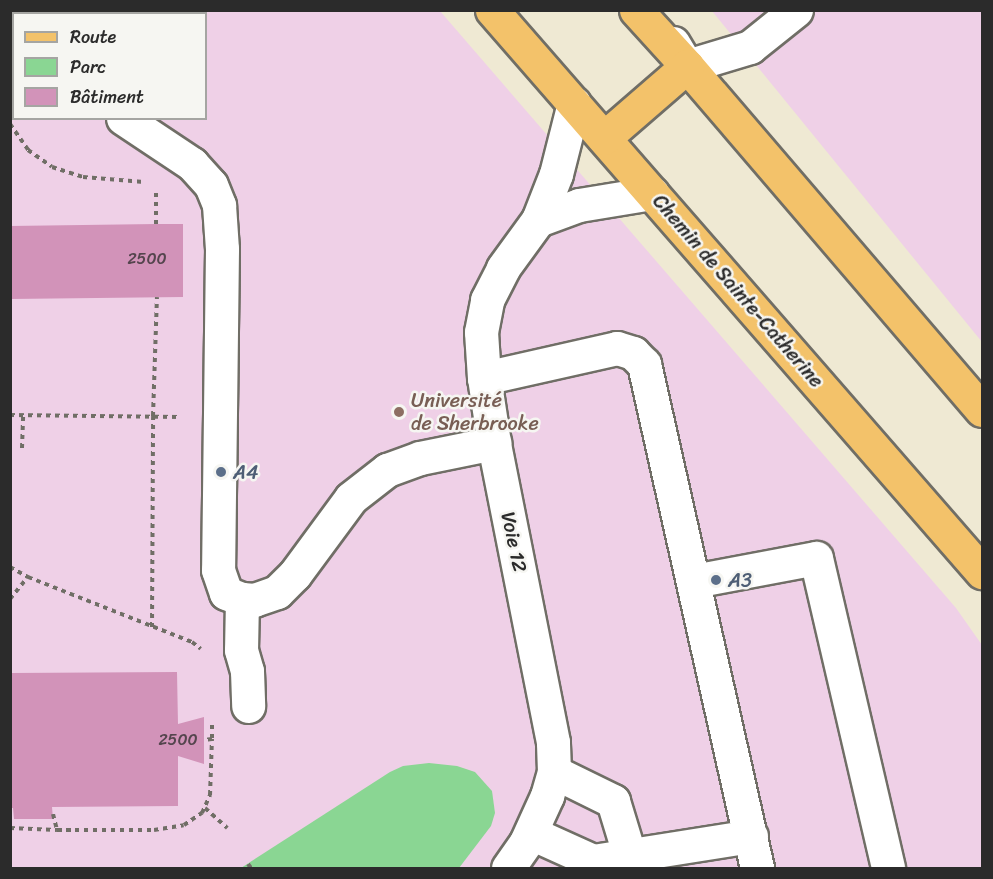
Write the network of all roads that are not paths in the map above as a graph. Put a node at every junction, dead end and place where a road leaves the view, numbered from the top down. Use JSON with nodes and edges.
{"nodes":[{"id":1,"x":492,"y":10,"type":"edge"},
{"id":2,"x":636,"y":10,"type":"edge"},
{"id":3,"x":654,"y":10,"type":"edge"},
{"id":4,"x":796,"y":10,"type":"edge"},
{"id":5,"x":687,"y":66,"type":"junction"},
{"id":6,"x":574,"y":103,"type":"junction"},
{"id":7,"x":126,"y":120,"type":"edge"},
{"id":8,"x":604,"y":138,"type":"junction"},
{"id":9,"x":652,"y":193,"type":"junction"},
{"id":10,"x":538,"y":220,"type":"junction"},
{"id":11,"x":484,"y":378,"type":"junction"},
{"id":12,"x":982,"y":410,"type":"edge"},
{"id":13,"x":494,"y":443,"type":"junction"},
{"id":14,"x":982,"y":572,"type":"edge"},
{"id":15,"x":694,"y":581,"type":"junction"},
{"id":16,"x":242,"y":599,"type":"junction"},
{"id":17,"x":248,"y":706,"type":"dead end"},
{"id":18,"x":554,"y":772,"type":"junction"},
{"id":19,"x":531,"y":833,"type":"junction"},
{"id":20,"x":751,"y":836,"type":"junction"},
{"id":21,"x":647,"y":859,"type":"edge"},
{"id":22,"x":508,"y":868,"type":"edge"},
{"id":23,"x":757,"y":868,"type":"edge"},
{"id":24,"x":888,"y":868,"type":"edge"}],
"edges":[{"from":1,"to":6,"type":"main road","name":"Chemin de Sainte-Catherine"},
{"from":2,"to":5,"type":"main road"},
{"from":3,"to":5,"type":"lane"},
{"from":4,"to":5,"type":"lane"},
{"from":5,"to":8,"type":"main road"},
{"from":5,"to":12,"type":"main road"},
{"from":6,"to":8,"type":"main road","name":"Chemin de Sainte-Catherine"},
{"from":6,"to":10,"type":"lane","name":"Voie 12"},
{"from":7,"to":16,"type":"lane"},
{"from":8,"to":9,"type":"main road","name":"Chemin de Sainte-Catherine"},
{"from":9,"to":10,"type":"lane"},
{"from":9,"to":14,"type":"main road","name":"Chemin de Sainte-Catherine"},
{"from":10,"to":11,"type":"lane","name":"Voie 12"},
{"from":11,"to":13,"type":"lane","name":"Voie 12"},
{"from":11,"to":15,"type":"lane"},
{"from":13,"to":16,"type":"lane"},
{"from":13,"to":18,"type":"lane","name":"Voie 12"},
{"from":15,"to":20,"type":"lane"},
{"from":15,"to":24,"type":"lane"},
{"from":16,"to":17,"type":"lane"},
{"from":18,"to":19,"type":"lane","name":"Voie 12"},
{"from":18,"to":21,"type":"lane"},
{"from":19,"to":21,"type":"lane"},
{"from":19,"to":22,"type":"lane","name":"Voie 12"},
{"from":20,"to":21,"type":"lane"},
{"from":20,"to":23,"type":"lane"}]}
